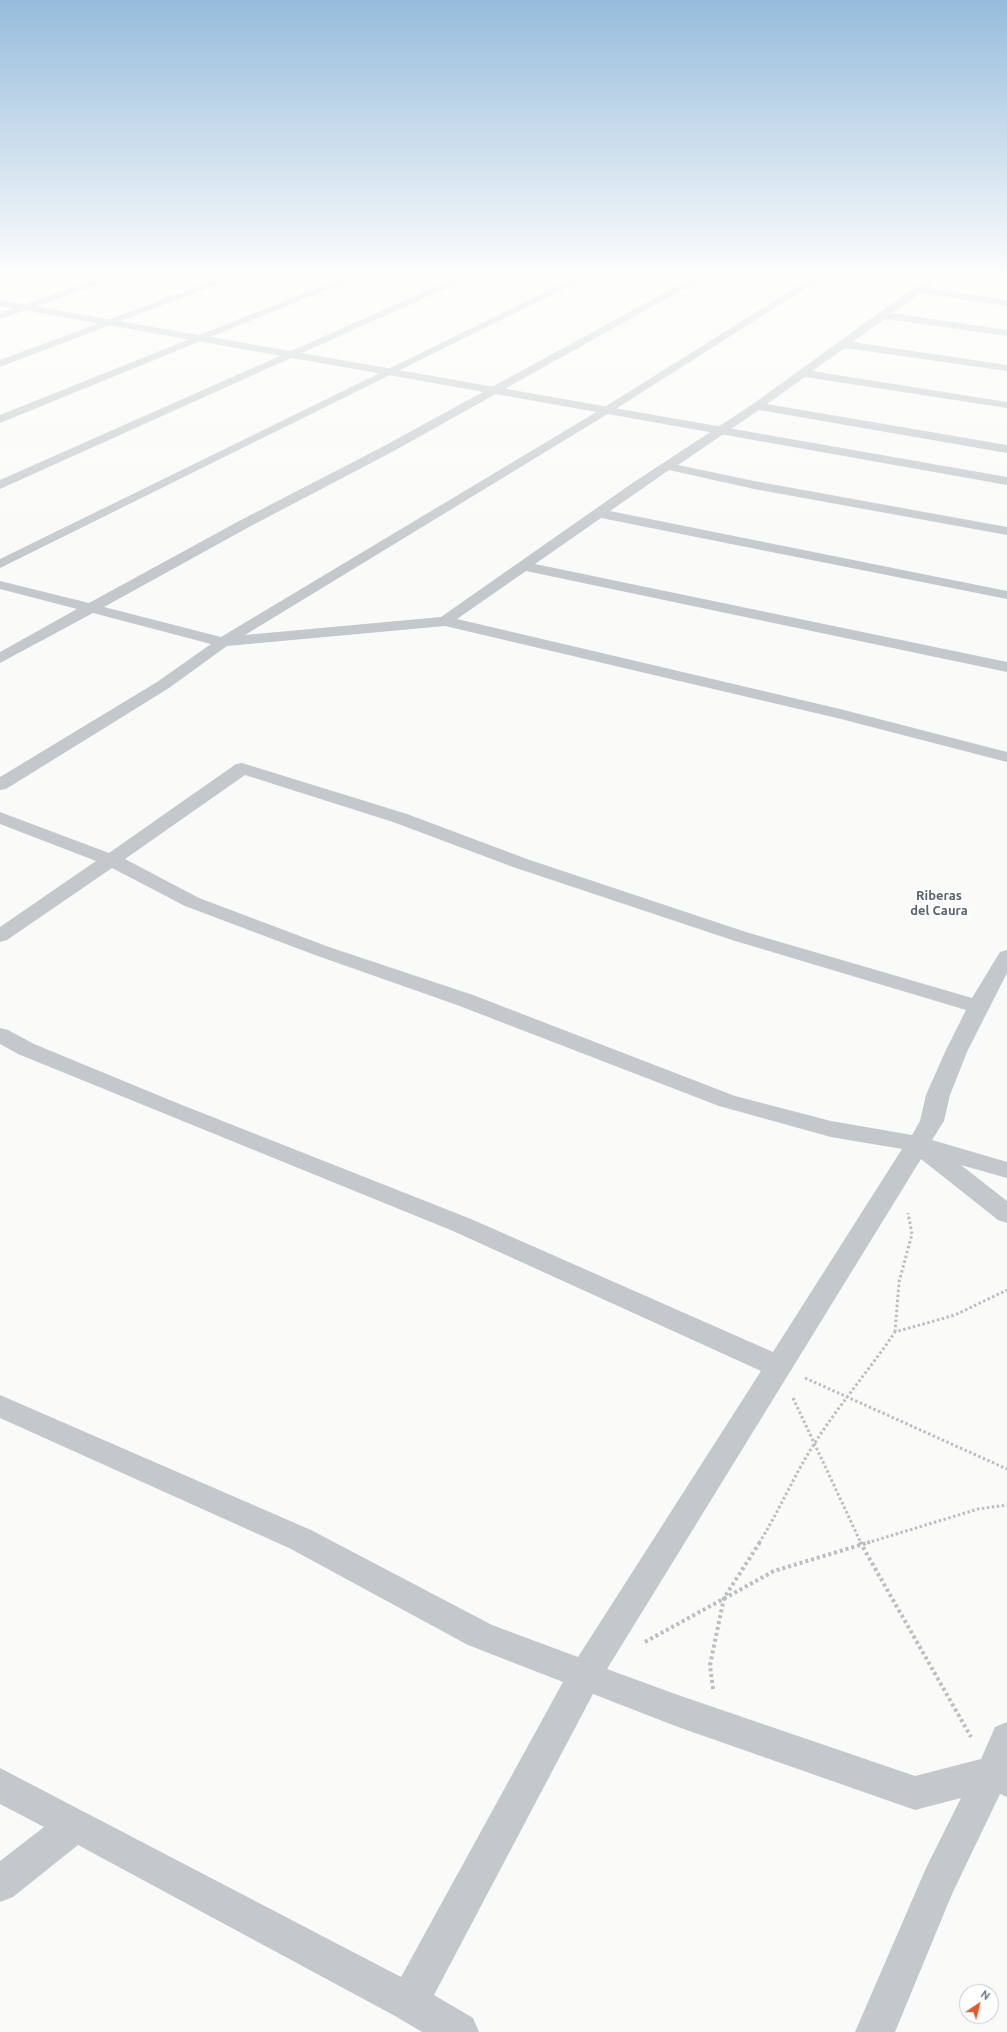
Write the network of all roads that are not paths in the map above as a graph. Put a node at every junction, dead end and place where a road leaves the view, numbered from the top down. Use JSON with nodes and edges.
{"nodes":[{"id":1,"x":121,"y":371,"type":"edge"},
{"id":2,"x":254,"y":371,"type":"edge"},
{"id":3,"x":384,"y":371,"type":"edge"},
{"id":4,"x":531,"y":371,"type":"edge"},
{"id":5,"x":669,"y":371,"type":"edge"},
{"id":6,"x":806,"y":371,"type":"edge"},
{"id":7,"x":390,"y":372,"type":"junction"},
{"id":8,"x":803,"y":373,"type":"junction"},
{"id":9,"x":496,"y":390,"type":"junction"},
{"id":10,"x":757,"y":406,"type":"junction"},
{"id":11,"x":1007,"y":406,"type":"edge"},
{"id":12,"x":606,"y":410,"type":"junction"},
{"id":13,"x":0,"y":420,"type":"edge"},
{"id":14,"x":721,"y":430,"type":"junction"},
{"id":15,"x":1007,"y":449,"type":"edge"},
{"id":16,"x":667,"y":466,"type":"junction"},
{"id":17,"x":1007,"y":481,"type":"edge"},
{"id":18,"x":0,"y":485,"type":"edge"},
{"id":19,"x":599,"y":513,"type":"junction"},
{"id":20,"x":1007,"y":531,"type":"edge"},
{"id":21,"x":0,"y":564,"type":"edge"},
{"id":22,"x":522,"y":566,"type":"junction"},
{"id":23,"x":0,"y":585,"type":"edge"},
{"id":24,"x":1007,"y":595,"type":"edge"},
{"id":25,"x":92,"y":609,"type":"junction"},
{"id":26,"x":445,"y":621,"type":"junction"},
{"id":27,"x":223,"y":642,"type":"junction"},
{"id":28,"x":0,"y":658,"type":"edge"},
{"id":29,"x":1007,"y":667,"type":"edge"},
{"id":30,"x":1007,"y":757,"type":"edge"},
{"id":31,"x":0,"y":785,"type":"edge"},
{"id":32,"x":0,"y":818,"type":"edge"},
{"id":33,"x":111,"y":860,"type":"junction"},
{"id":34,"x":0,"y":936,"type":"edge"},
{"id":35,"x":1007,"y":956,"type":"edge"},
{"id":36,"x":978,"y":1007,"type":"junction"},
{"id":37,"x":0,"y":1036,"type":"edge"},
{"id":38,"x":918,"y":1144,"type":"junction"},
{"id":39,"x":1007,"y":1170,"type":"edge"},
{"id":40,"x":1007,"y":1214,"type":"edge"},
{"id":41,"x":779,"y":1367,"type":"junction"},
{"id":42,"x":0,"y":1406,"type":"edge"},
{"id":43,"x":585,"y":1675,"type":"junction"},
{"id":44,"x":1007,"y":1738,"type":"edge"},
{"id":45,"x":1000,"y":1776,"type":"edge"},
{"id":46,"x":0,"y":1785,"type":"edge"},
{"id":47,"x":76,"y":1825,"type":"junction"},
{"id":48,"x":0,"y":1884,"type":"edge"},
{"id":49,"x":409,"y":2002,"type":"junction"},
{"id":50,"x":459,"y":2032,"type":"edge"},
{"id":51,"x":875,"y":2032,"type":"edge"}],
"edges":[{"from":1,"to":13,"type":"street"},
{"from":2,"to":18,"type":"street"},
{"from":3,"to":7,"type":"street"},
{"from":4,"to":9,"type":"street"},
{"from":5,"to":12,"type":"street"},
{"from":6,"to":8,"type":"street"},
{"from":7,"to":9,"type":"street"},
{"from":7,"to":21,"type":"street"},
{"from":8,"to":10,"type":"street"},
{"from":8,"to":11,"type":"street"},
{"from":9,"to":12,"type":"street"},
{"from":9,"to":25,"type":"street"},
{"from":10,"to":14,"type":"street"},
{"from":10,"to":15,"type":"street"},
{"from":12,"to":14,"type":"street"},
{"from":12,"to":27,"type":"street"},
{"from":14,"to":16,"type":"street"},
{"from":14,"to":17,"type":"street"},
{"from":16,"to":19,"type":"street"},
{"from":16,"to":20,"type":"street"},
{"from":19,"to":22,"type":"street"},
{"from":19,"to":24,"type":"street"},
{"from":22,"to":26,"type":"street"},
{"from":22,"to":29,"type":"street"},
{"from":23,"to":25,"type":"street"},
{"from":25,"to":27,"type":"street"},
{"from":25,"to":28,"type":"street"},
{"from":26,"to":27,"type":"street"},
{"from":26,"to":30,"type":"street"},
{"from":27,"to":31,"type":"street"},
{"from":32,"to":33,"type":"street"},
{"from":33,"to":34,"type":"street"},
{"from":33,"to":36,"type":"street"},
{"from":33,"to":38,"type":"street"},
{"from":35,"to":36,"type":"street"},
{"from":36,"to":38,"type":"street"},
{"from":37,"to":41,"type":"street"},
{"from":38,"to":39,"type":"street"},
{"from":38,"to":40,"type":"street"},
{"from":38,"to":41,"type":"street"},
{"from":41,"to":43,"type":"street"},
{"from":42,"to":43,"type":"street"},
{"from":43,"to":45,"type":"street"},
{"from":43,"to":49,"type":"street"},
{"from":44,"to":45,"type":"street"},
{"from":45,"to":51,"type":"street"},
{"from":46,"to":47,"type":"street"},
{"from":47,"to":48,"type":"street"},
{"from":47,"to":49,"type":"street"},
{"from":49,"to":50,"type":"street"}]}
